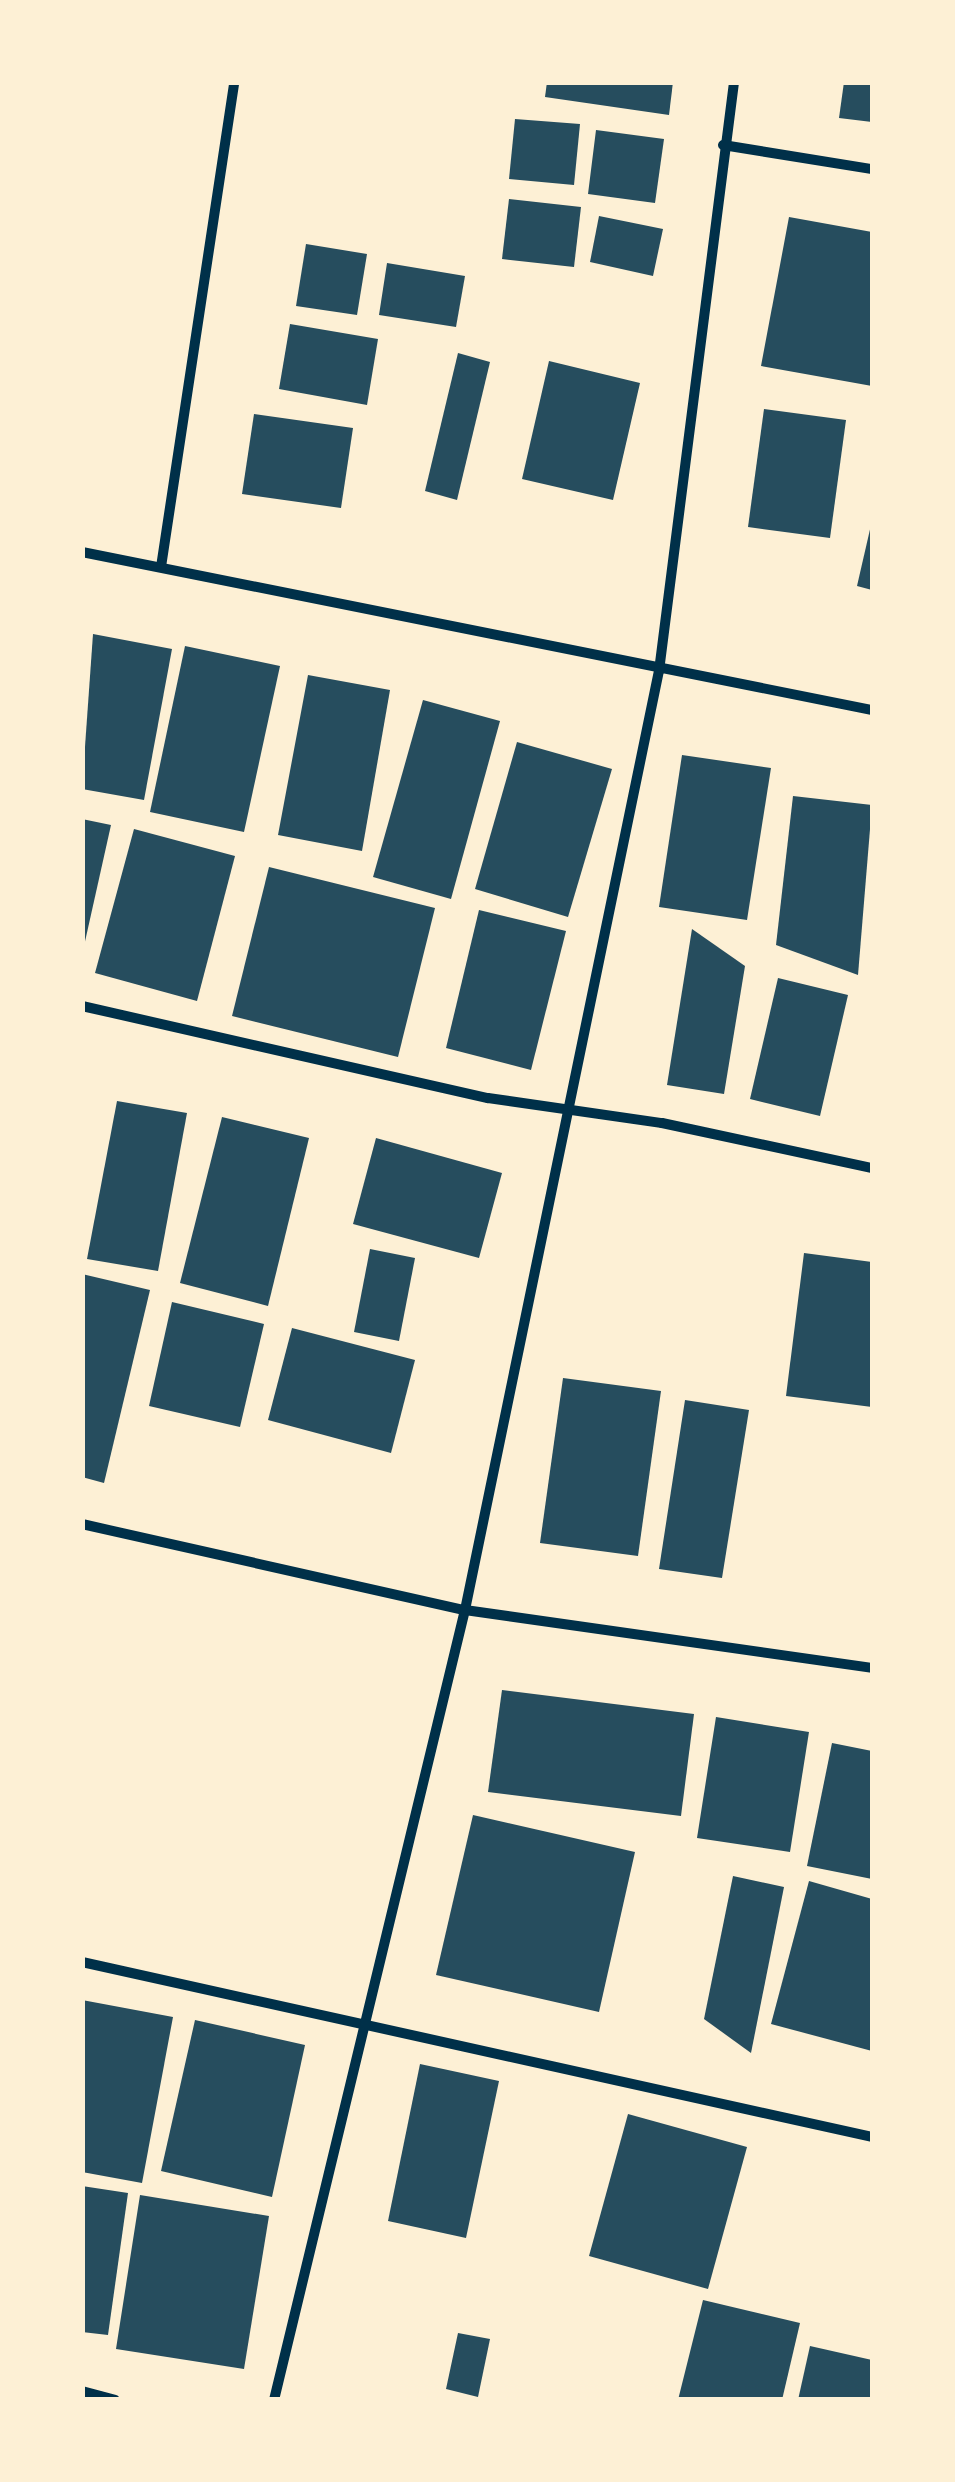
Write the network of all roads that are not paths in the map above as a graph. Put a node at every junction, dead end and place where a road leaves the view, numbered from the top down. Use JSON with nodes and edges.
{"nodes":[{"id":1,"x":234,"y":82,"type":"edge"},
{"id":2,"x":734,"y":82,"type":"edge"},
{"id":3,"x":723,"y":144,"type":"junction"},
{"id":4,"x":872,"y":170,"type":"edge"},
{"id":5,"x":82,"y":552,"type":"edge"},
{"id":6,"x":161,"y":567,"type":"junction"},
{"id":7,"x":659,"y":671,"type":"junction"},
{"id":8,"x":872,"y":710,"type":"edge"},
{"id":9,"x":82,"y":1006,"type":"edge"},
{"id":10,"x":563,"y":1110,"type":"junction"},
{"id":11,"x":872,"y":1168,"type":"edge"},
{"id":12,"x":82,"y":1524,"type":"edge"},
{"id":13,"x":464,"y":1610,"type":"junction"},
{"id":14,"x":872,"y":1668,"type":"edge"},
{"id":15,"x":82,"y":1962,"type":"edge"},
{"id":16,"x":358,"y":2024,"type":"junction"},
{"id":17,"x":872,"y":2136,"type":"edge"},
{"id":18,"x":82,"y":2391,"type":"edge"},
{"id":19,"x":115,"y":2400,"type":"edge"},
{"id":20,"x":274,"y":2400,"type":"edge"}],
"edges":[{"from":1,"to":6,"type":"street"},
{"from":2,"to":3,"type":"street"},
{"from":3,"to":4,"type":"street"},
{"from":3,"to":7,"type":"street"},
{"from":5,"to":6,"type":"street"},
{"from":6,"to":7,"type":"street"},
{"from":7,"to":8,"type":"street"},
{"from":7,"to":10,"type":"street"},
{"from":9,"to":10,"type":"street"},
{"from":10,"to":11,"type":"street"},
{"from":10,"to":13,"type":"street"},
{"from":12,"to":13,"type":"street"},
{"from":13,"to":14,"type":"street"},
{"from":13,"to":16,"type":"street"},
{"from":15,"to":16,"type":"street"},
{"from":16,"to":17,"type":"street"},
{"from":16,"to":20,"type":"street"},
{"from":18,"to":19,"type":"street"}]}
